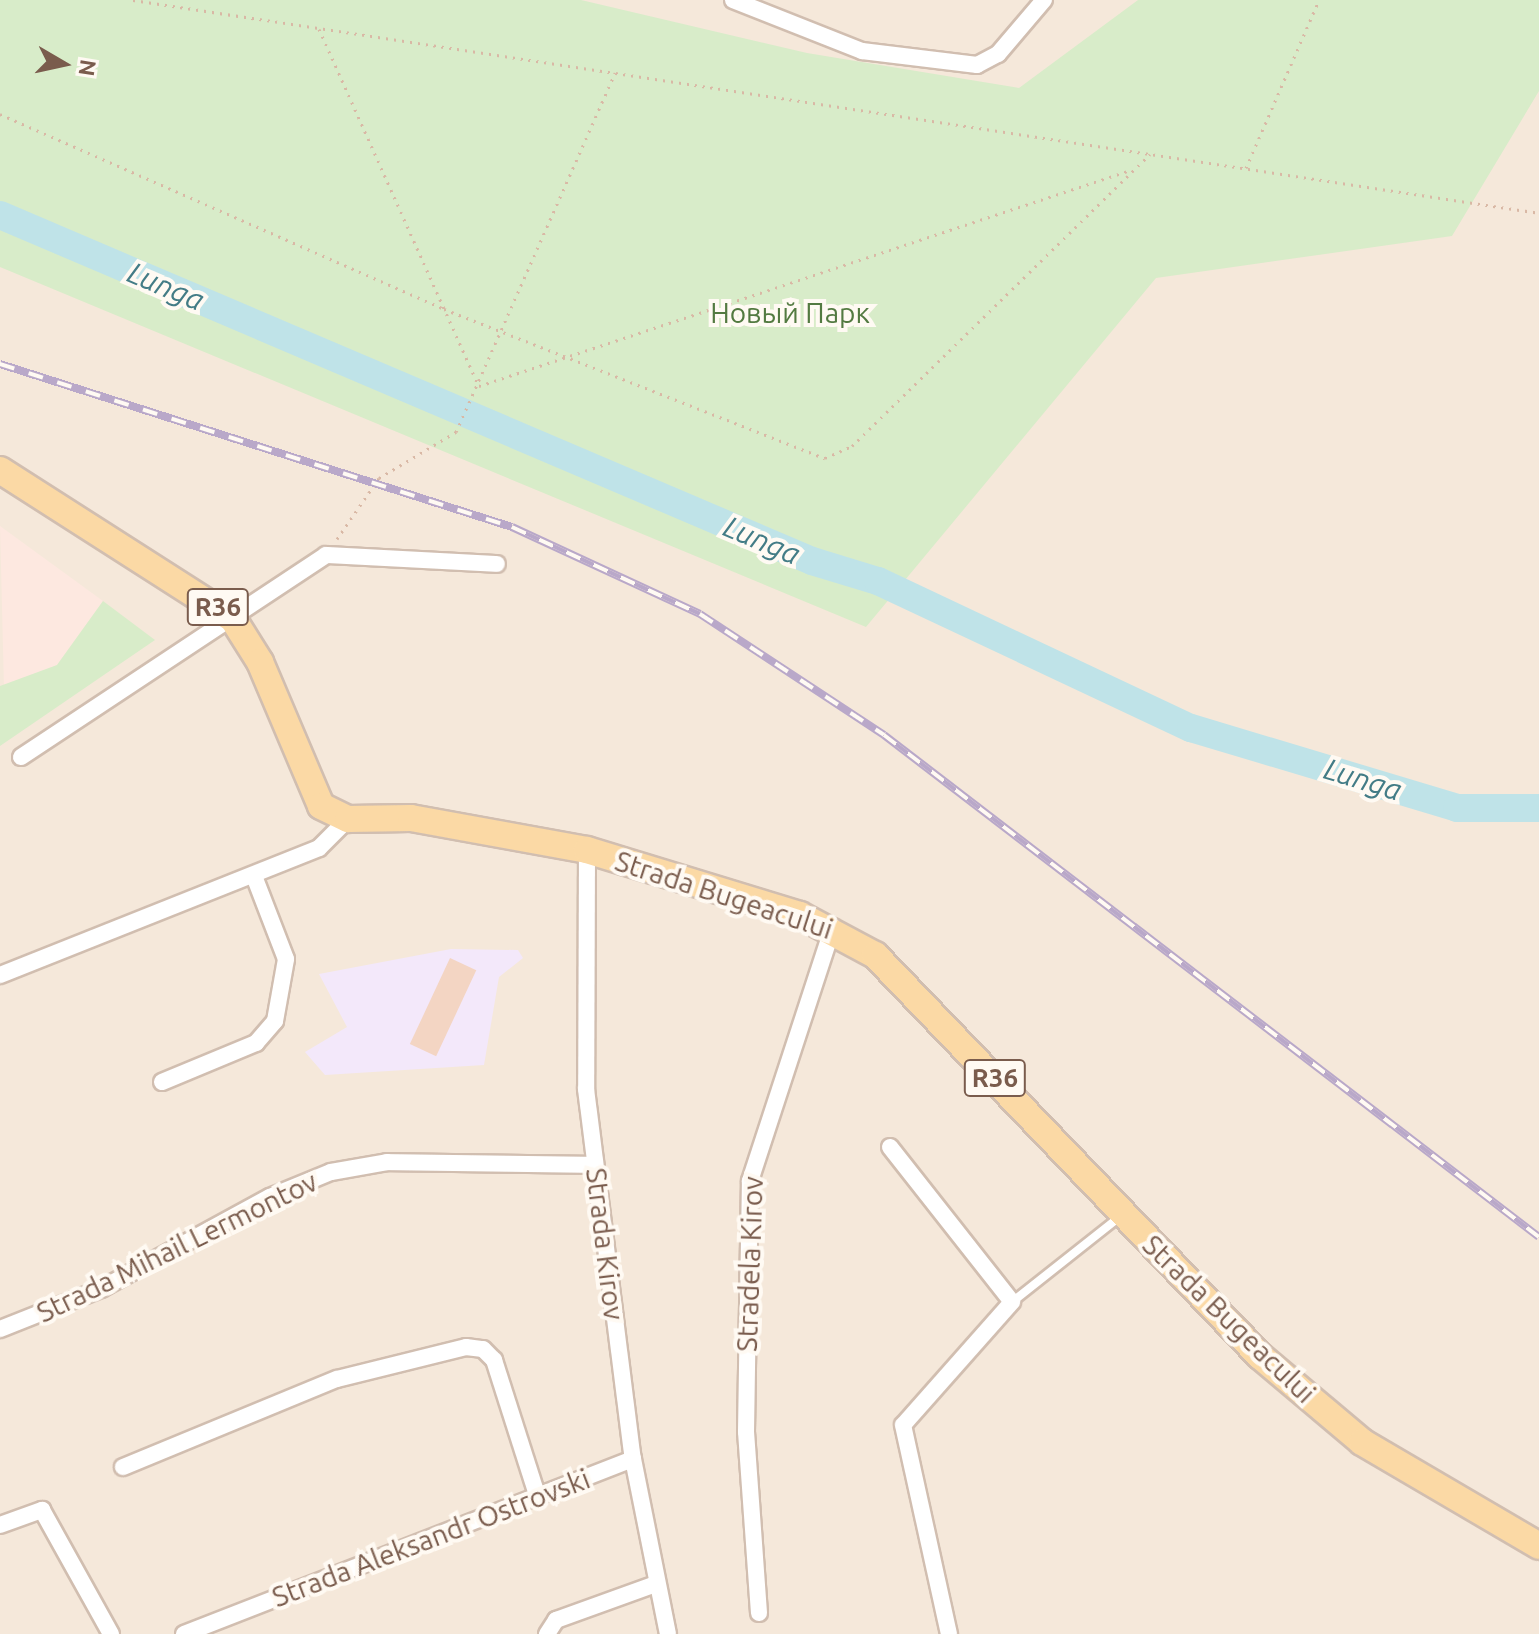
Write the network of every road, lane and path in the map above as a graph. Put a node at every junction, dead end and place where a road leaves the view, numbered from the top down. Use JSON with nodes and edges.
{"nodes":[{"id":1,"x":133,"y":0,"type":"edge"},
{"id":2,"x":733,"y":0,"type":"edge"},
{"id":3,"x":1044,"y":0,"type":"edge"},
{"id":4,"x":1319,"y":0,"type":"edge"},
{"id":5,"x":318,"y":28,"type":"junction"},
{"id":6,"x":615,"y":73,"type":"junction"},
{"id":7,"x":0,"y":114,"type":"edge"},
{"id":8,"x":1150,"y":154,"type":"junction"},
{"id":9,"x":1246,"y":168,"type":"junction"},
{"id":10,"x":1134,"y":169,"type":"junction"},
{"id":11,"x":1539,"y":213,"type":"edge"},
{"id":12,"x":444,"y":309,"type":"junction"},
{"id":13,"x":505,"y":332,"type":"junction"},
{"id":14,"x":574,"y":357,"type":"junction"},
{"id":15,"x":479,"y":386,"type":"junction"},
{"id":16,"x":0,"y":470,"type":"edge"},
{"id":17,"x":326,"y":555,"type":"junction"},
{"id":18,"x":497,"y":564,"type":"dead end"},
{"id":19,"x":233,"y":619,"type":"junction"},
{"id":20,"x":21,"y":757,"type":"dead end"},
{"id":21,"x":348,"y":819,"type":"junction"},
{"id":22,"x":587,"y":850,"type":"junction"},
{"id":23,"x":254,"y":876,"type":"junction"},
{"id":24,"x":833,"y":927,"type":"junction"},
{"id":25,"x":0,"y":975,"type":"edge"},
{"id":26,"x":162,"y":1082,"type":"dead end"},
{"id":27,"x":890,"y":1147,"type":"dead end"},
{"id":28,"x":594,"y":1165,"type":"junction"},
{"id":29,"x":1122,"y":1214,"type":"junction"},
{"id":30,"x":1012,"y":1302,"type":"junction"},
{"id":31,"x":0,"y":1329,"type":"edge"},
{"id":32,"x":633,"y":1459,"type":"junction"},
{"id":33,"x":123,"y":1467,"type":"dead end"},
{"id":34,"x":538,"y":1498,"type":"junction"},
{"id":35,"x":0,"y":1525,"type":"edge"},
{"id":36,"x":1539,"y":1546,"type":"edge"},
{"id":37,"x":656,"y":1584,"type":"junction"},
{"id":38,"x":759,"y":1613,"type":"dead end"},
{"id":39,"x":111,"y":1634,"type":"edge"},
{"id":40,"x":184,"y":1634,"type":"edge"},
{"id":41,"x":547,"y":1634,"type":"edge"},
{"id":42,"x":668,"y":1634,"type":"edge"},
{"id":43,"x":949,"y":1634,"type":"edge"}],
"edges":[{"from":1,"to":5,"type":"path"},
{"from":2,"to":3,"type":"street"},
{"from":4,"to":9,"type":"path"},
{"from":5,"to":6,"type":"path"},
{"from":5,"to":12,"type":"path"},
{"from":6,"to":8,"type":"path"},
{"from":6,"to":13,"type":"path"},
{"from":7,"to":12,"type":"path"},
{"from":8,"to":9,"type":"path"},
{"from":8,"to":10,"type":"path"},
{"from":9,"to":11,"type":"path"},
{"from":10,"to":14,"type":"path"},
{"from":10,"to":14,"type":"path"},
{"from":12,"to":13,"type":"path"},
{"from":12,"to":15,"type":"path"},
{"from":13,"to":14,"type":"path"},
{"from":13,"to":15,"type":"path"},
{"from":14,"to":15,"type":"path"},
{"from":15,"to":17,"type":"path"},
{"from":16,"to":19,"type":"main road","number":"R36"},
{"from":17,"to":18,"type":"street"},
{"from":17,"to":19,"type":"street"},
{"from":19,"to":20,"type":"street"},
{"from":19,"to":21,"type":"main road","number":"R36"},
{"from":21,"to":22,"type":"main road","name":"Strada Bugeacului","number":"R36"},
{"from":21,"to":23,"type":"street"},
{"from":22,"to":24,"type":"main road","name":"Strada Bugeacului","number":"R36"},
{"from":22,"to":28,"type":"street","name":"Strada Kirov"},
{"from":23,"to":25,"type":"street"},
{"from":23,"to":26,"type":"street"},
{"from":24,"to":29,"type":"main road","name":"Strada Bugeacului","number":"R36"},
{"from":24,"to":38,"type":"street","name":"Stradela Kirov"},
{"from":27,"to":30,"type":"street"},
{"from":28,"to":31,"type":"street","name":"Strada Mihail Lermontov"},
{"from":28,"to":32,"type":"street","name":"Strada Kirov"},
{"from":29,"to":30,"type":"lane"},
{"from":29,"to":36,"type":"main road","name":"Strada Bugeacului","number":"R36"},
{"from":30,"to":43,"type":"street"},
{"from":32,"to":34,"type":"street","name":"Strada Aleksandr Ostrovski"},
{"from":32,"to":37,"type":"street","name":"Strada Kirov"},
{"from":33,"to":34,"type":"street"},
{"from":34,"to":40,"type":"street","name":"Strada Aleksandr Ostrovski"},
{"from":35,"to":39,"type":"street"},
{"from":37,"to":41,"type":"street"},
{"from":37,"to":42,"type":"street","name":"Strada Kirov"}]}
